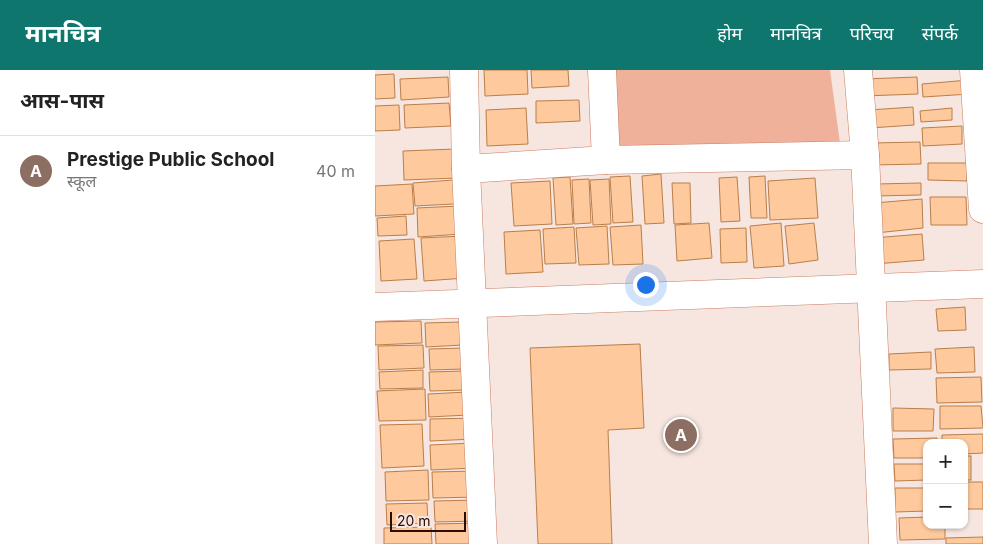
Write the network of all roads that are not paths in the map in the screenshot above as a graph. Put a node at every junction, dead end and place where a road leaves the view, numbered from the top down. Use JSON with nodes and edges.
{"nodes":[{"id":1,"x":465,"y":70,"type":"edge"},
{"id":2,"x":602,"y":70,"type":"edge"},
{"id":3,"x":858,"y":70,"type":"edge"},
{"id":4,"x":974,"y":70,"type":"edge"},
{"id":5,"x":865,"y":155,"type":"junction"},
{"id":6,"x":606,"y":160,"type":"junction"},
{"id":7,"x":466,"y":169,"type":"junction"},
{"id":8,"x":983,"y":209,"type":"edge"},
{"id":9,"x":983,"y":284,"type":"edge"},
{"id":10,"x":872,"y":289,"type":"junction"},
{"id":11,"x":472,"y":303,"type":"junction"},
{"id":12,"x":375,"y":307,"type":"edge"},
{"id":13,"x":483,"y":544,"type":"edge"},
{"id":14,"x":883,"y":544,"type":"edge"}],
"edges":[{"from":1,"to":7,"type":"street"},
{"from":2,"to":6,"type":"street"},
{"from":3,"to":5,"type":"street"},
{"from":4,"to":8,"type":"street"},
{"from":5,"to":6,"type":"street"},
{"from":5,"to":10,"type":"street"},
{"from":6,"to":7,"type":"street"},
{"from":7,"to":11,"type":"street"},
{"from":9,"to":10,"type":"street"},
{"from":10,"to":11,"type":"street"},
{"from":10,"to":14,"type":"street"},
{"from":11,"to":12,"type":"street"},
{"from":11,"to":13,"type":"street"}]}
